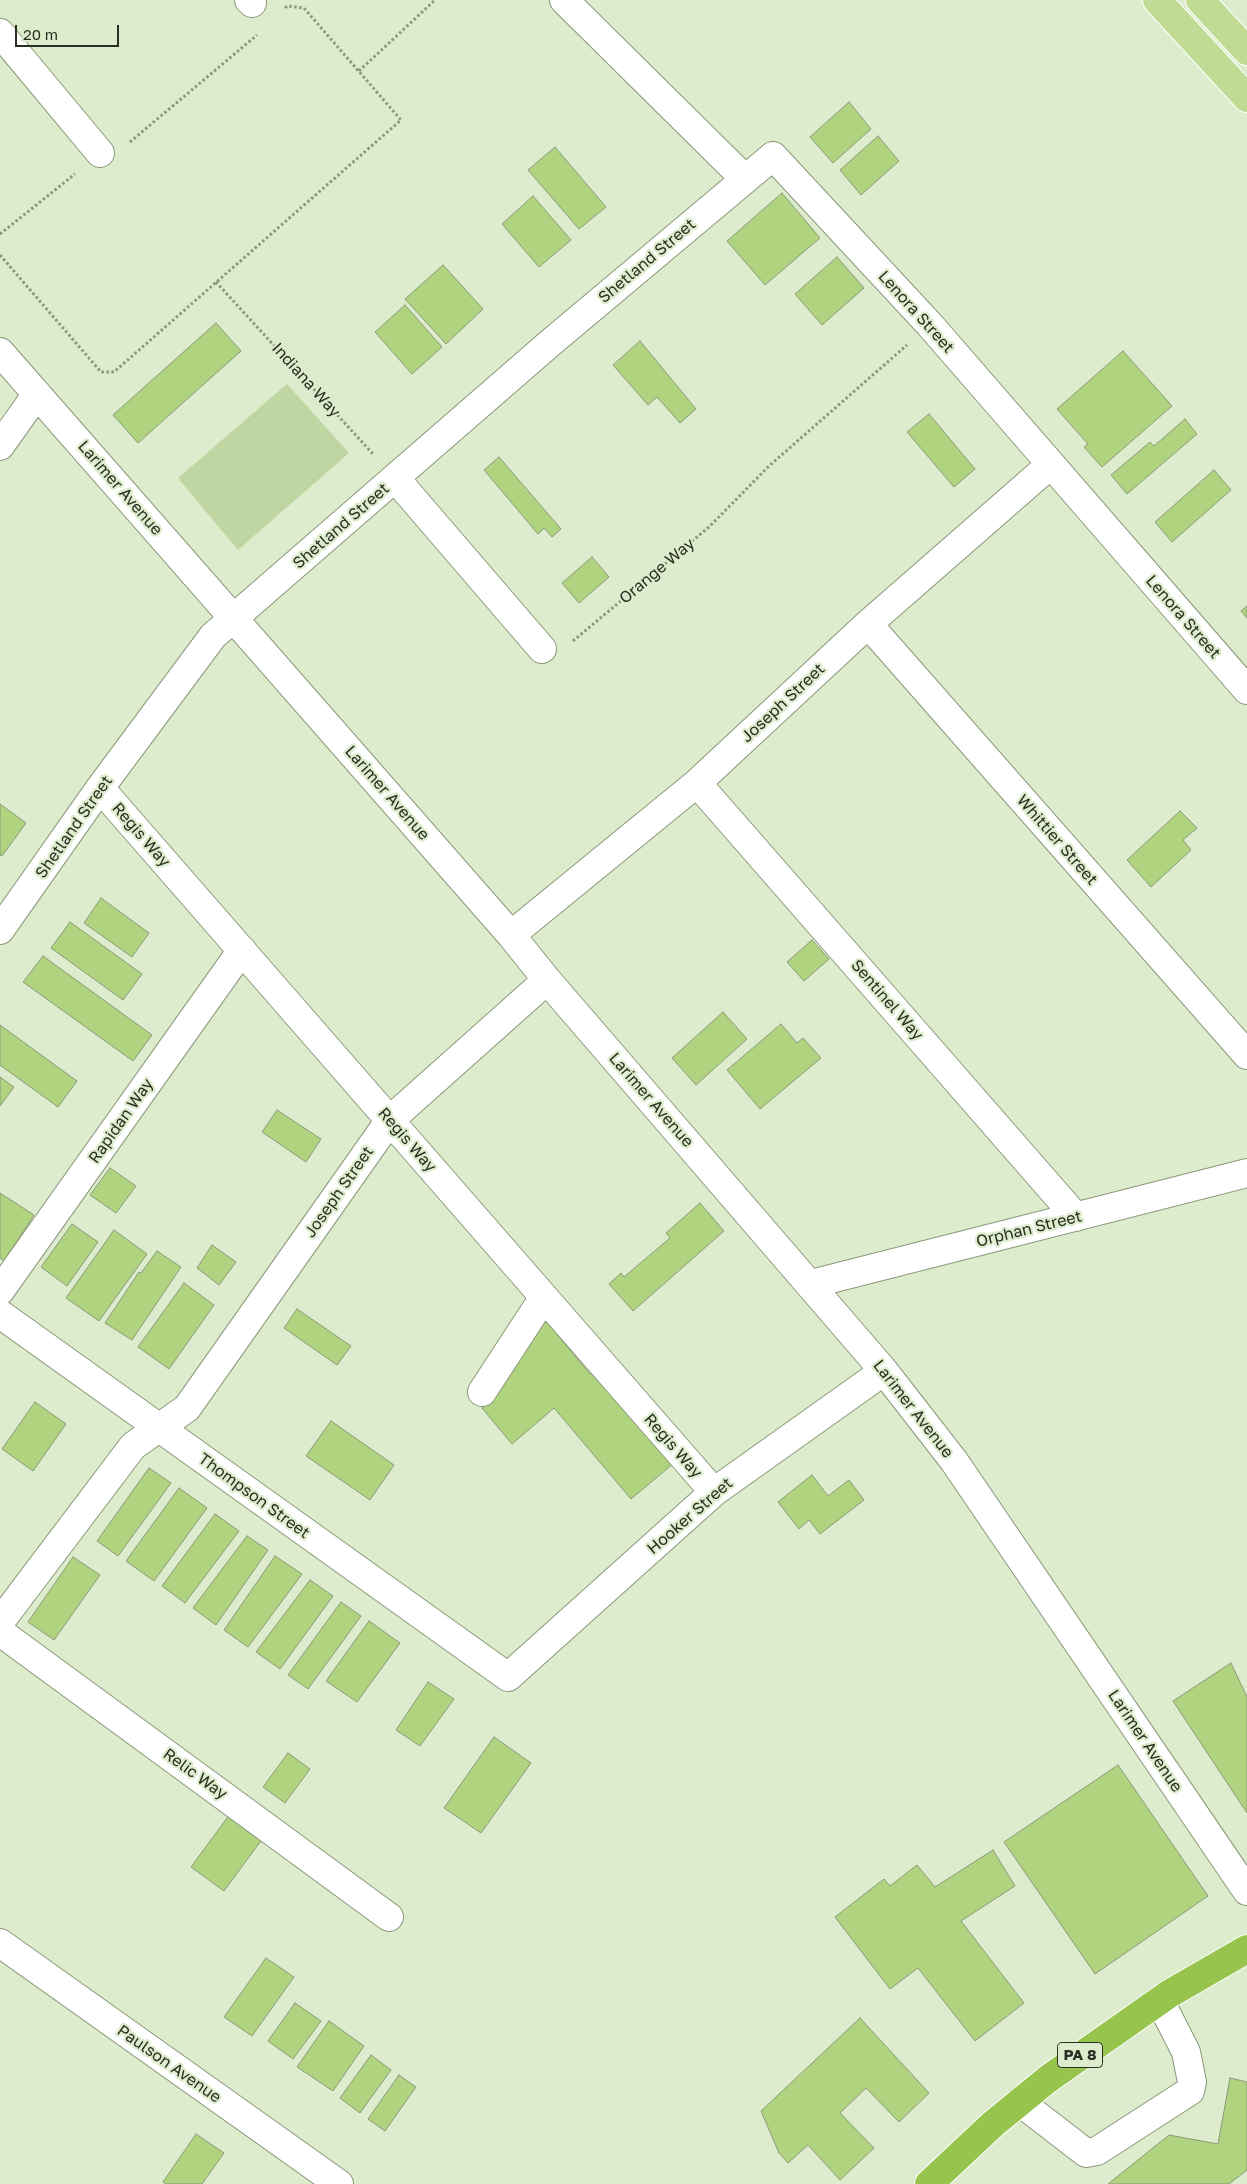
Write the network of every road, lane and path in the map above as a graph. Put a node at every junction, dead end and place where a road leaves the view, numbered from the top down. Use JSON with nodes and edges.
{"nodes":[{"id":1,"x":436,"y":0,"type":"edge"},
{"id":2,"x":564,"y":0,"type":"edge"},
{"id":3,"x":1157,"y":0,"type":"edge"},
{"id":4,"x":1200,"y":0,"type":"edge"},
{"id":5,"x":250,"y":2,"type":"edge"},
{"id":6,"x":270,"y":24,"type":"junction"},
{"id":7,"x":0,"y":32,"type":"edge"},
{"id":8,"x":1247,"y":51,"type":"edge"},
{"id":9,"x":358,"y":71,"type":"junction"},
{"id":10,"x":1247,"y":98,"type":"edge"},
{"id":11,"x":100,"y":153,"type":"junction"},
{"id":12,"x":744,"y":178,"type":"junction"},
{"id":13,"x":0,"y":234,"type":"edge"},
{"id":14,"x":0,"y":255,"type":"edge"},
{"id":15,"x":216,"y":282,"type":"junction"},
{"id":16,"x":930,"y":325,"type":"junction"},
{"id":17,"x":0,"y":352,"type":"edge"},
{"id":18,"x":37,"y":394,"type":"junction"},
{"id":19,"x":0,"y":446,"type":"edge"},
{"id":20,"x":1050,"y":465,"type":"junction"},
{"id":21,"x":395,"y":478,"type":"junction"},
{"id":22,"x":234,"y":619,"type":"junction"},
{"id":23,"x":868,"y":624,"type":"junction"},
{"id":24,"x":542,"y":649,"type":"joint"},
{"id":25,"x":1247,"y":690,"type":"edge"},
{"id":26,"x":697,"y":783,"type":"junction"},
{"id":27,"x":100,"y":788,"type":"junction"},
{"id":28,"x":0,"y":930,"type":"edge"},
{"id":29,"x":511,"y":935,"type":"junction"},
{"id":30,"x":242,"y":950,"type":"junction"},
{"id":31,"x":547,"y":980,"type":"junction"},
{"id":32,"x":1247,"y":1056,"type":"edge"},
{"id":33,"x":390,"y":1120,"type":"junction"},
{"id":34,"x":1247,"y":1173,"type":"edge"},
{"id":35,"x":1076,"y":1217,"type":"junction"},
{"id":36,"x":810,"y":1284,"type":"junction"},
{"id":37,"x":0,"y":1291,"type":"edge"},
{"id":38,"x":544,"y":1297,"type":"junction"},
{"id":39,"x":0,"y":1314,"type":"edge"},
{"id":40,"x":884,"y":1371,"type":"junction"},
{"id":41,"x":482,"y":1392,"type":"dead end"},
{"id":42,"x":159,"y":1428,"type":"junction"},
{"id":43,"x":714,"y":1492,"type":"junction"},
{"id":44,"x":0,"y":1622,"type":"edge"},
{"id":45,"x":0,"y":1632,"type":"edge"},
{"id":46,"x":508,"y":1677,"type":"joint"},
{"id":47,"x":1247,"y":1891,"type":"edge"},
{"id":48,"x":389,"y":1917,"type":"dead end"},
{"id":49,"x":0,"y":1944,"type":"edge"},
{"id":50,"x":1247,"y":1949,"type":"edge"},
{"id":51,"x":1160,"y":2001,"type":"junction"},
{"id":52,"x":1020,"y":2102,"type":"junction"},
{"id":53,"x":339,"y":2184,"type":"edge"},
{"id":54,"x":929,"y":2184,"type":"edge"}],
"edges":[{"from":1,"to":9,"type":"path"},
{"from":2,"to":12,"type":"street"},
{"from":3,"to":10,"type":"main road"},
{"from":4,"to":8,"type":"main road"},
{"from":5,"to":6,"type":"path"},
{"from":6,"to":9,"type":"path"},
{"from":6,"to":11,"type":"path"},
{"from":7,"to":11,"type":"street"},
{"from":9,"to":15,"type":"path"},
{"from":11,"to":13,"type":"path"},
{"from":12,"to":16,"type":"street","name":"Lenora Street"},
{"from":12,"to":21,"type":"street","name":"Shetland Street"},
{"from":14,"to":15,"type":"path"},
{"from":15,"to":21,"type":"path","name":"Indiana Way"},
{"from":16,"to":20,"type":"street","name":"Lenora Street"},
{"from":16,"to":24,"type":"path","name":"Orange Way"},
{"from":17,"to":18,"type":"street","name":"Larimer Avenue"},
{"from":18,"to":19,"type":"street"},
{"from":18,"to":22,"type":"street","name":"Larimer Avenue"},
{"from":20,"to":23,"type":"street","name":"Joseph Street"},
{"from":20,"to":25,"type":"street","name":"Lenora Street"},
{"from":21,"to":22,"type":"street","name":"Shetland Street"},
{"from":21,"to":24,"type":"street"},
{"from":22,"to":27,"type":"street","name":"Shetland Street"},
{"from":22,"to":29,"type":"street","name":"Larimer Avenue"},
{"from":23,"to":26,"type":"street","name":"Joseph Street"},
{"from":23,"to":32,"type":"street","name":"Whittier Street"},
{"from":26,"to":29,"type":"street","name":"Joseph Street"},
{"from":26,"to":35,"type":"street","name":"Sentinel Way"},
{"from":27,"to":28,"type":"street","name":"Shetland Street"},
{"from":27,"to":30,"type":"street","name":"Regis Way"},
{"from":29,"to":31,"type":"street","name":"Larimer Avenue"},
{"from":30,"to":33,"type":"street","name":"Regis Way"},
{"from":30,"to":37,"type":"street","name":"Rapidan Way"},
{"from":31,"to":33,"type":"street","name":"Joseph Street"},
{"from":31,"to":36,"type":"street","name":"Larimer Avenue"},
{"from":33,"to":38,"type":"street","name":"Regis Way"},
{"from":33,"to":42,"type":"street","name":"Joseph Street"},
{"from":34,"to":35,"type":"street","name":"Orphan Street"},
{"from":35,"to":36,"type":"street","name":"Orphan Street"},
{"from":36,"to":40,"type":"street","name":"Larimer Avenue"},
{"from":38,"to":41,"type":"street"},
{"from":38,"to":43,"type":"street","name":"Regis Way"},
{"from":39,"to":42,"type":"street","name":"Thompson Street"},
{"from":40,"to":43,"type":"street","name":"Hooker Street"},
{"from":40,"to":47,"type":"street","name":"Larimer Avenue"},
{"from":42,"to":44,"type":"street","name":"Joseph Street"},
{"from":42,"to":46,"type":"street","name":"Thompson Street"},
{"from":43,"to":46,"type":"street","name":"Hooker Street"},
{"from":45,"to":48,"type":"street","name":"Relic Way"},
{"from":49,"to":53,"type":"street","name":"Paulson Avenue"},
{"from":50,"to":51,"type":"highway","number":"PA 8"},
{"from":51,"to":52,"type":"highway","number":"PA 8"},
{"from":51,"to":52,"type":"street"},
{"from":52,"to":54,"type":"highway","number":"PA 8"}]}
